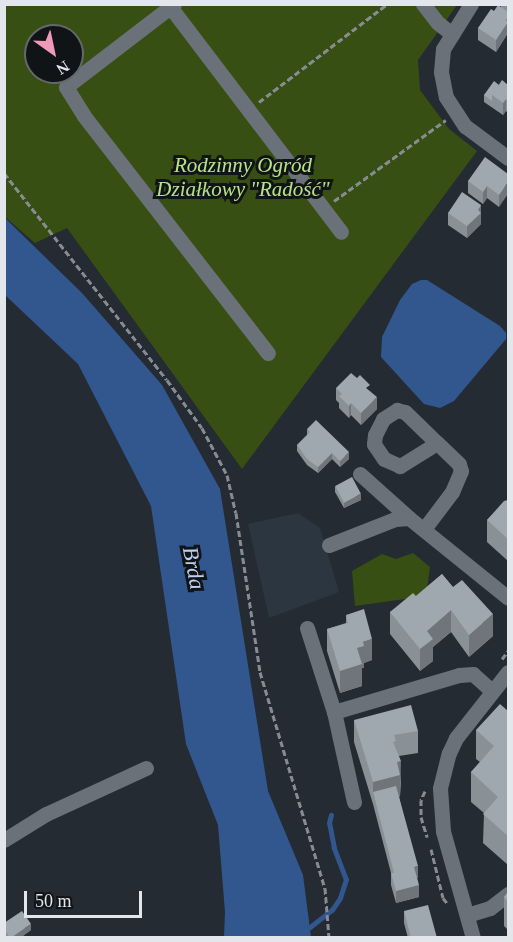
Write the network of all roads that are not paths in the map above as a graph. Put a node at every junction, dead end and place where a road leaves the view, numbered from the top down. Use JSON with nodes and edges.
{"nodes":[{"id":1,"x":423,"y":4,"type":"edge"},
{"id":2,"x":471,"y":4,"type":"edge"},
{"id":3,"x":171,"y":5,"type":"edge"},
{"id":4,"x":452,"y":34,"type":"junction"},
{"id":5,"x":508,"y":158,"type":"edge"},
{"id":6,"x":341,"y":232,"type":"dead end"},
{"id":7,"x":268,"y":352,"type":"dead end"},
{"id":8,"x":437,"y":443,"type":"dead end"},
{"id":9,"x":360,"y":474,"type":"dead end"},
{"id":10,"x":409,"y":518,"type":"junction"},
{"id":11,"x":424,"y":529,"type":"junction"},
{"id":12,"x":329,"y":545,"type":"dead end"},
{"id":13,"x":508,"y":598,"type":"edge"},
{"id":14,"x":307,"y":628,"type":"dead end"},
{"id":15,"x":508,"y":672,"type":"edge"},
{"id":16,"x":492,"y":691,"type":"junction"},
{"id":17,"x":334,"y":712,"type":"junction"},
{"id":18,"x":146,"y":768,"type":"dead end"},
{"id":19,"x":354,"y":802,"type":"dead end"},
{"id":20,"x":4,"y":840,"type":"edge"},
{"id":21,"x":508,"y":894,"type":"edge"},
{"id":22,"x":467,"y":915,"type":"junction"},
{"id":23,"x":473,"y":938,"type":"edge"}],
"edges":[{"from":1,"to":4,"type":"street"},
{"from":2,"to":4,"type":"street"},
{"from":3,"to":6,"type":"street"},
{"from":3,"to":7,"type":"street"},
{"from":4,"to":5,"type":"street"},
{"from":8,"to":11,"type":"street"},
{"from":9,"to":10,"type":"street"},
{"from":10,"to":11,"type":"street"},
{"from":10,"to":12,"type":"street"},
{"from":11,"to":13,"type":"street"},
{"from":14,"to":17,"type":"street"},
{"from":15,"to":16,"type":"street"},
{"from":16,"to":17,"type":"street"},
{"from":16,"to":22,"type":"street"},
{"from":17,"to":19,"type":"street"},
{"from":18,"to":20,"type":"street"},
{"from":21,"to":22,"type":"street"},
{"from":22,"to":23,"type":"street"}]}
